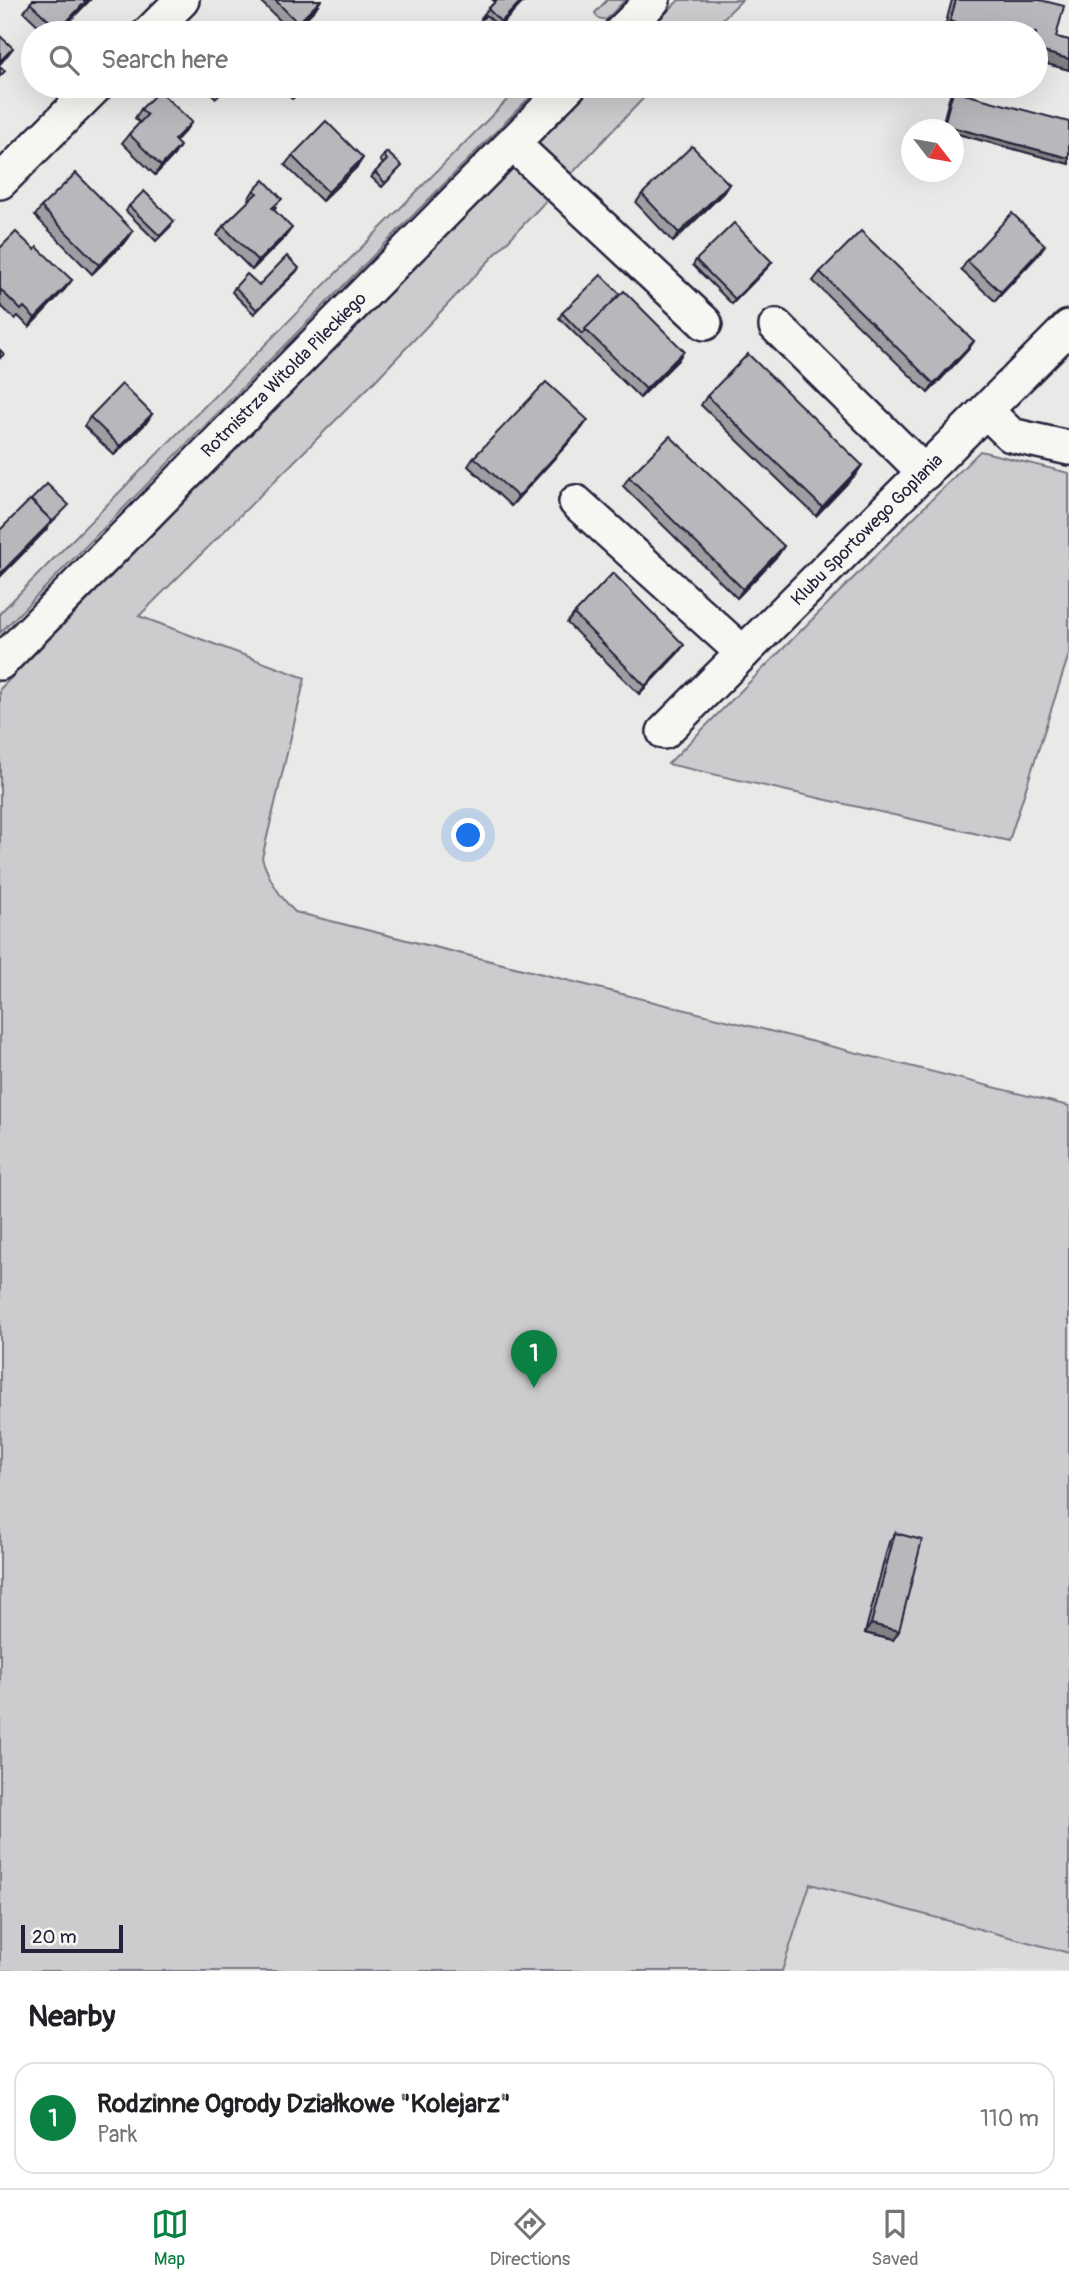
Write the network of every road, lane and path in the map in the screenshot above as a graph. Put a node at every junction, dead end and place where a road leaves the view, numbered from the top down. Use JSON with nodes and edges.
{"nodes":[{"id":1,"x":182,"y":0,"type":"edge"},
{"id":2,"x":653,"y":0,"type":"edge"},
{"id":3,"x":161,"y":21,"type":"edge"},
{"id":4,"x":632,"y":21,"type":"edge"},
{"id":5,"x":84,"y":98,"type":"edge"},
{"id":6,"x":557,"y":98,"type":"edge"},
{"id":7,"x":512,"y":143,"type":"junction"},
{"id":8,"x":0,"y":183,"type":"edge"},
{"id":9,"x":705,"y":323,"type":"dead end"},
{"id":10,"x":776,"y":326,"type":"dead end"},
{"id":11,"x":1069,"y":327,"type":"edge"},
{"id":12,"x":986,"y":411,"type":"junction"},
{"id":13,"x":1069,"y":448,"type":"edge"},
{"id":14,"x":925,"y":473,"type":"junction"},
{"id":15,"x":576,"y":502,"type":"dead end"},
{"id":16,"x":743,"y":653,"type":"junction"},
{"id":17,"x":0,"y":663,"type":"edge"},
{"id":18,"x":664,"y":732,"type":"dead end"}],
"edges":[{"from":1,"to":3,"type":"street"},
{"from":2,"to":4,"type":"street"},
{"from":5,"to":8,"type":"street"},
{"from":6,"to":7,"type":"street","name":"Rotmistrza Witolda Pileckiego"},
{"from":7,"to":9,"type":"street"},
{"from":7,"to":17,"type":"street","name":"Rotmistrza Witolda Pileckiego"},
{"from":10,"to":14,"type":"street"},
{"from":11,"to":12,"type":"street","name":"Klubu Sportowego Goplania"},
{"from":12,"to":13,"type":"street"},
{"from":12,"to":14,"type":"street","name":"Klubu Sportowego Goplania"},
{"from":14,"to":16,"type":"street","name":"Klubu Sportowego Goplania"},
{"from":15,"to":16,"type":"street"},
{"from":16,"to":18,"type":"street","name":"Klubu Sportowego Goplania"}]}
